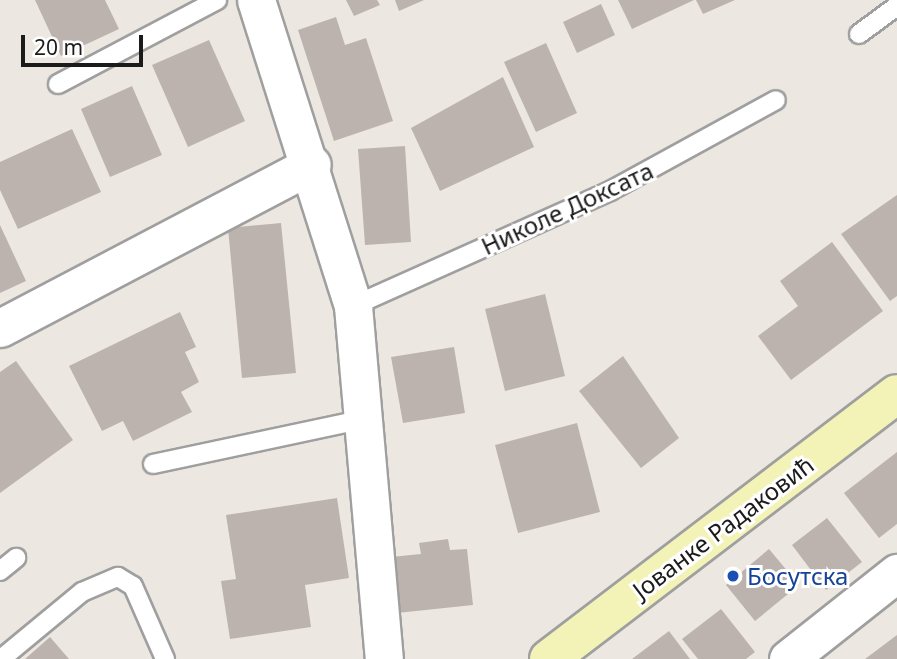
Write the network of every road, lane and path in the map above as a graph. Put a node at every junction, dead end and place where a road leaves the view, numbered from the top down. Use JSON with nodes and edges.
{"nodes":[{"id":1,"x":217,"y":0,"type":"edge"},
{"id":2,"x":256,"y":0,"type":"edge"},
{"id":3,"x":897,"y":6,"type":"edge"},
{"id":4,"x":859,"y":34,"type":"dead end"},
{"id":5,"x":58,"y":84,"type":"dead end"},
{"id":6,"x":776,"y":100,"type":"dead end"},
{"id":7,"x":312,"y":164,"type":"junction"},
{"id":8,"x":353,"y":306,"type":"junction"},
{"id":9,"x":0,"y":328,"type":"edge"},
{"id":10,"x":897,"y":394,"type":"edge"},
{"id":11,"x":365,"y":419,"type":"junction"},
{"id":12,"x":153,"y":464,"type":"dead end"},
{"id":13,"x":16,"y":558,"type":"dead end"},
{"id":14,"x":0,"y":571,"type":"edge"},
{"id":15,"x":897,"y":573,"type":"edge"},
{"id":16,"x":1,"y":659,"type":"edge"},
{"id":17,"x":164,"y":659,"type":"edge"},
{"id":18,"x":384,"y":659,"type":"edge"},
{"id":19,"x":549,"y":659,"type":"edge"},
{"id":20,"x":788,"y":659,"type":"edge"}],
"edges":[{"from":1,"to":5,"type":"lane"},
{"from":2,"to":7,"type":"street"},
{"from":3,"to":4,"type":"lane"},
{"from":6,"to":8,"type":"lane","name":"Николе Доксата"},
{"from":7,"to":8,"type":"street"},
{"from":7,"to":9,"type":"street"},
{"from":8,"to":11,"type":"street"},
{"from":10,"to":19,"type":"main road","name":"Јованке Радаковић"},
{"from":11,"to":12,"type":"lane"},
{"from":11,"to":18,"type":"street"},
{"from":13,"to":14,"type":"lane"},
{"from":15,"to":20,"type":"street"},
{"from":16,"to":17,"type":"lane"}]}
